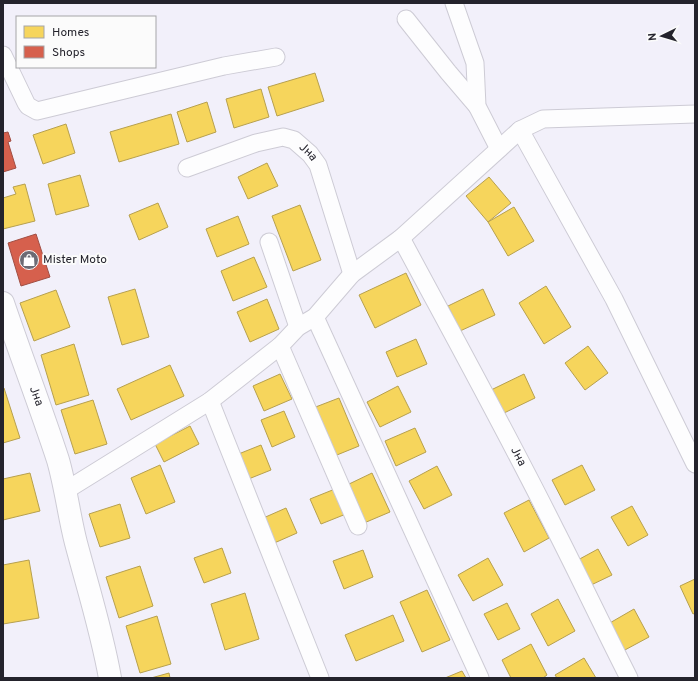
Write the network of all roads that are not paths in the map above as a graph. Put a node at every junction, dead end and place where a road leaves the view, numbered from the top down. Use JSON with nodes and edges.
{"nodes":[{"id":1,"x":454,"y":3,"type":"edge"},
{"id":2,"x":406,"y":19,"type":"dead end"},
{"id":3,"x":3,"y":54,"type":"edge"},
{"id":4,"x":276,"y":57,"type":"dead end"},
{"id":5,"x":477,"y":106,"type":"junction"},
{"id":6,"x":695,"y":114,"type":"edge"},
{"id":7,"x":520,"y":130,"type":"junction"},
{"id":8,"x":499,"y":149,"type":"junction"},
{"id":9,"x":188,"y":168,"type":"dead end"},
{"id":10,"x":401,"y":238,"type":"junction"},
{"id":11,"x":269,"y":242,"type":"dead end"},
{"id":12,"x":352,"y":274,"type":"junction"},
{"id":13,"x":3,"y":303,"type":"edge"},
{"id":14,"x":315,"y":317,"type":"junction"},
{"id":15,"x":298,"y":327,"type":"junction"},
{"id":16,"x":280,"y":346,"type":"junction"},
{"id":17,"x":210,"y":401,"type":"junction"},
{"id":18,"x":695,"y":464,"type":"edge"},
{"id":19,"x":65,"y":491,"type":"junction"},
{"id":20,"x":358,"y":526,"type":"dead end"},
{"id":21,"x":110,"y":678,"type":"edge"},
{"id":22,"x":320,"y":678,"type":"edge"},
{"id":23,"x":480,"y":678,"type":"edge"},
{"id":24,"x":629,"y":678,"type":"edge"}],
"edges":[{"from":1,"to":5,"type":"street"},
{"from":2,"to":5,"type":"street"},
{"from":3,"to":4,"type":"street"},
{"from":5,"to":8,"type":"street"},
{"from":6,"to":7,"type":"street"},
{"from":7,"to":8,"type":"street"},
{"from":7,"to":18,"type":"street"},
{"from":8,"to":10,"type":"street"},
{"from":9,"to":12,"type":"street","name":"Јна"},
{"from":10,"to":12,"type":"street"},
{"from":10,"to":24,"type":"street","name":"Јна"},
{"from":11,"to":15,"type":"street"},
{"from":12,"to":14,"type":"street"},
{"from":13,"to":19,"type":"street","name":"Јна"},
{"from":14,"to":15,"type":"street"},
{"from":14,"to":23,"type":"street"},
{"from":15,"to":16,"type":"street"},
{"from":16,"to":17,"type":"street"},
{"from":16,"to":20,"type":"street"},
{"from":17,"to":19,"type":"street"},
{"from":17,"to":22,"type":"street"},
{"from":19,"to":21,"type":"street","name":"Јна"}]}
